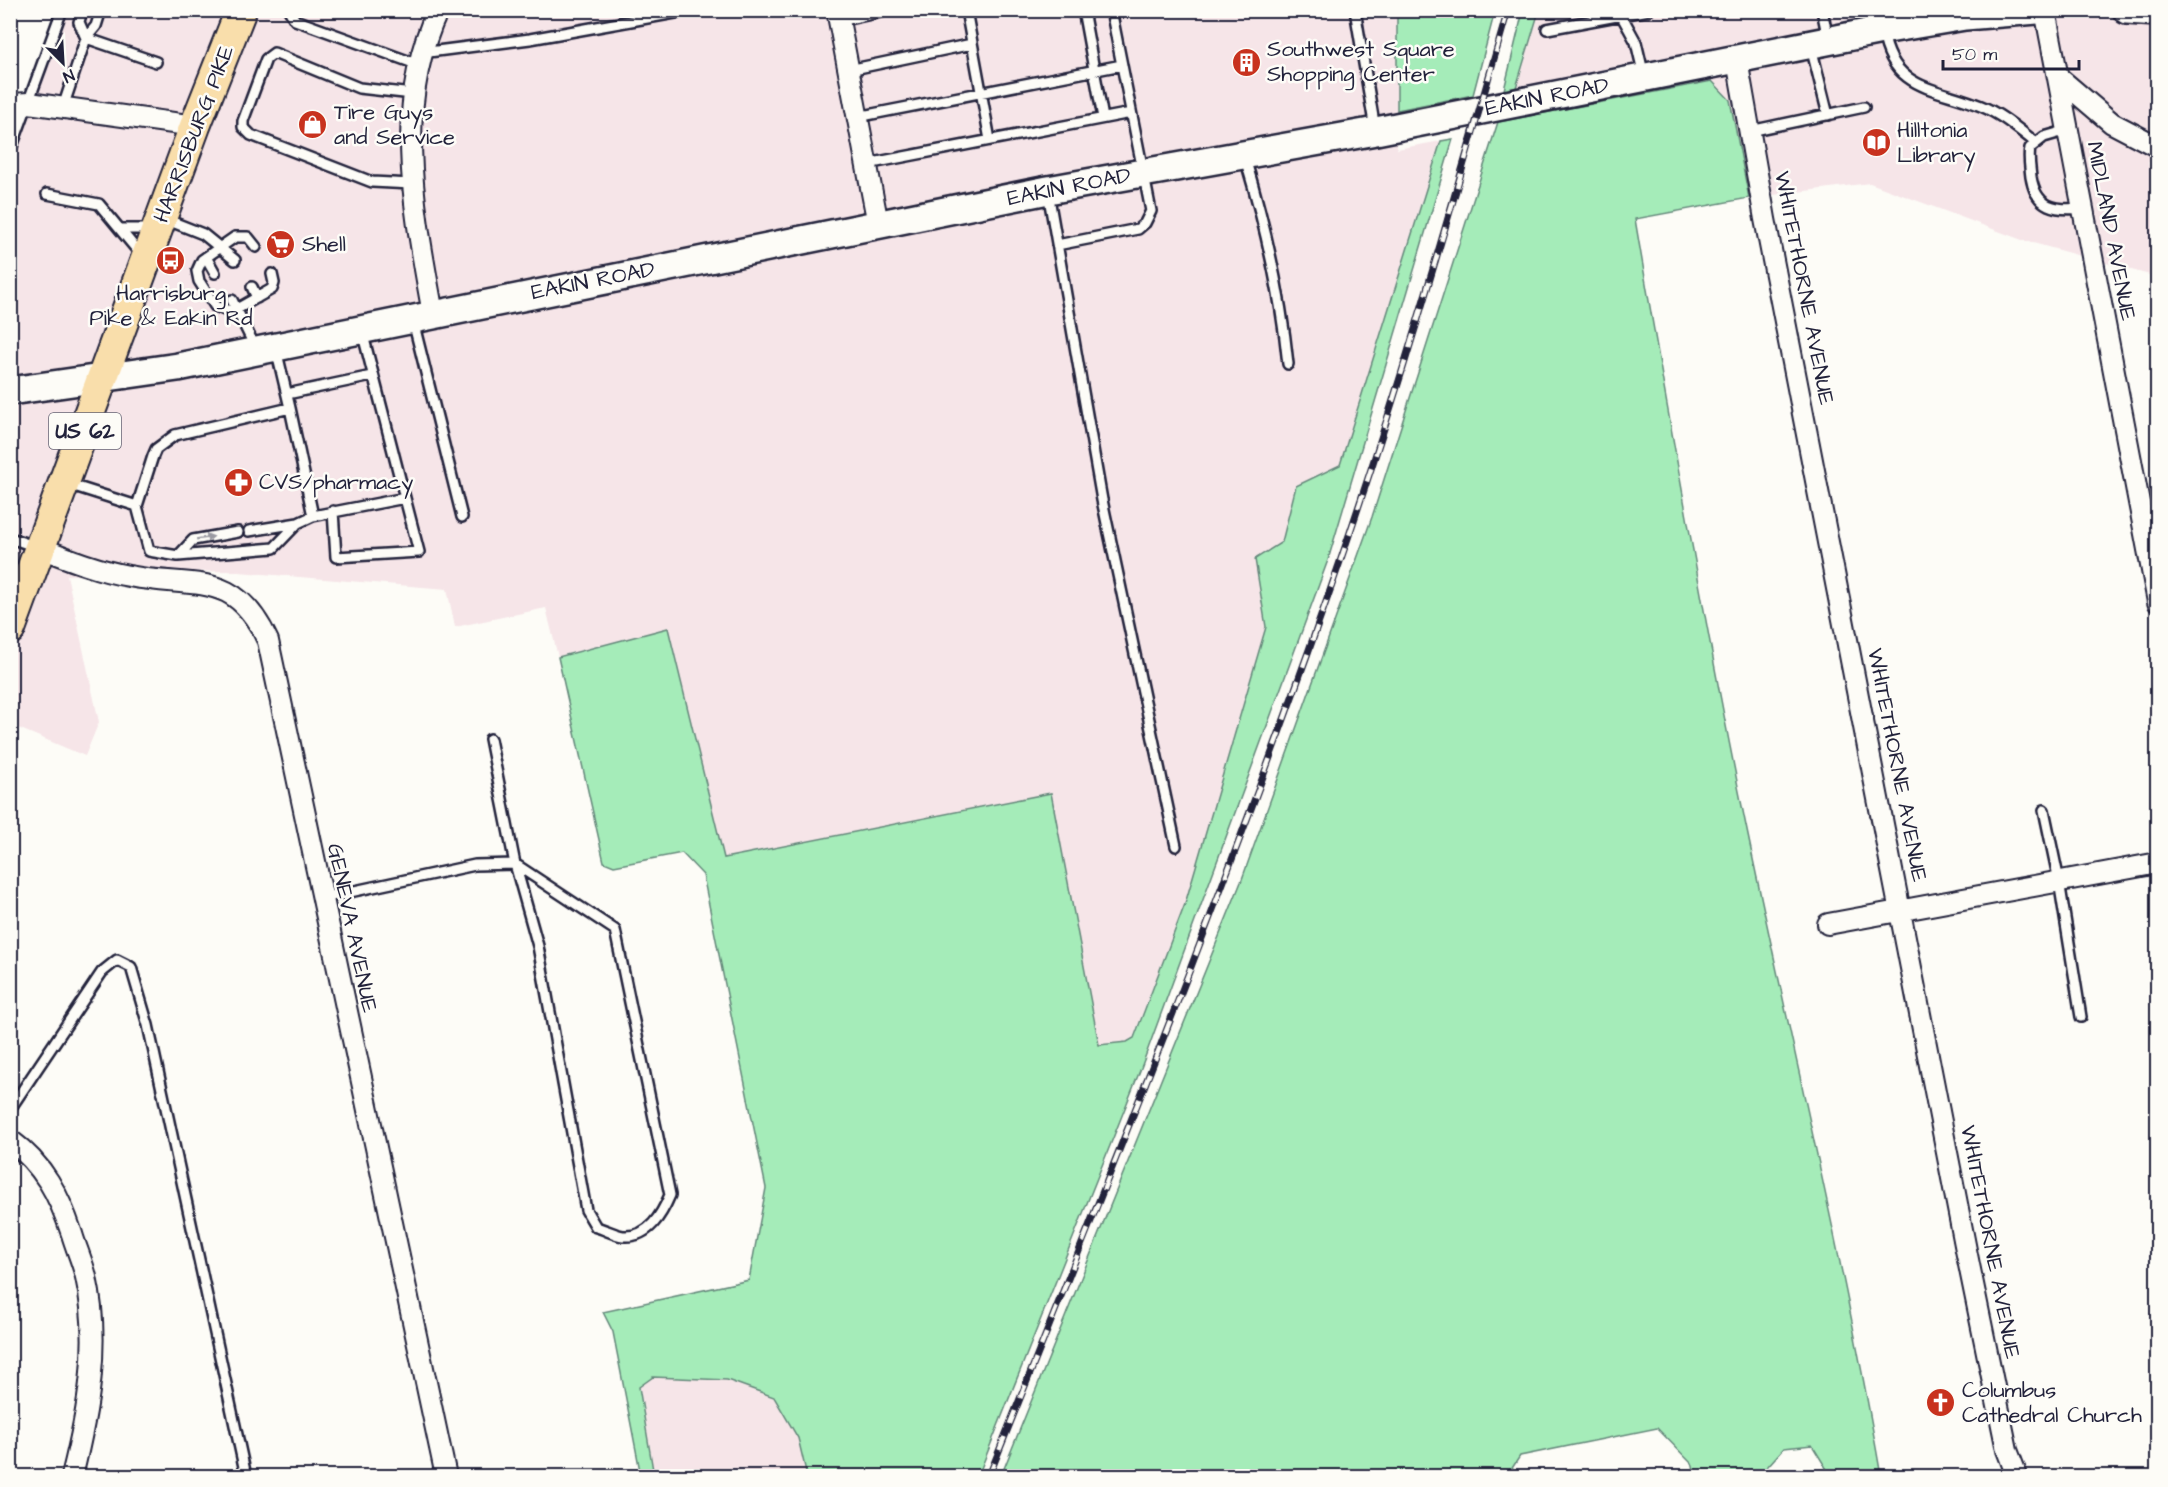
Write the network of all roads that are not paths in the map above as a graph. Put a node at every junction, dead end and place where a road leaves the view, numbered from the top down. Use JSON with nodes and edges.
{"nodes":[{"id":1,"x":62,"y":10,"type":"edge"},
{"id":2,"x":82,"y":10,"type":"edge"},
{"id":3,"x":101,"y":10,"type":"edge"},
{"id":4,"x":241,"y":10,"type":"edge"},
{"id":5,"x":289,"y":10,"type":"edge"},
{"id":6,"x":692,"y":10,"type":"edge"},
{"id":7,"x":890,"y":10,"type":"edge"},
{"id":8,"x":978,"y":10,"type":"edge"},
{"id":9,"x":1083,"y":10,"type":"edge"},
{"id":10,"x":1112,"y":10,"type":"edge"},
{"id":11,"x":1355,"y":10,"type":"edge"},
{"id":12,"x":1649,"y":10,"type":"edge"},
{"id":13,"x":1822,"y":10,"type":"edge"},
{"id":14,"x":2037,"y":10,"type":"edge"},
{"id":15,"x":2045,"y":10,"type":"edge"},
{"id":16,"x":2127,"y":10,"type":"edge"},
{"id":17,"x":433,"y":12,"type":"edge"},
{"id":18,"x":966,"y":12,"type":"edge"},
{"id":19,"x":2157,"y":12,"type":"edge"},
{"id":20,"x":1620,"y":13,"type":"edge"},
{"id":21,"x":1964,"y":13,"type":"edge"},
{"id":22,"x":838,"y":16,"type":"edge"},
{"id":23,"x":1547,"y":29,"type":"dead end"},
{"id":24,"x":1882,"y":30,"type":"junction"},
{"id":25,"x":86,"y":38,"type":"junction"},
{"id":26,"x":1820,"y":43,"type":"junction"},
{"id":27,"x":972,"y":44,"type":"junction"},
{"id":28,"x":420,"y":59,"type":"junction"},
{"id":29,"x":1737,"y":60,"type":"junction"},
{"id":30,"x":156,"y":62,"type":"dead end"},
{"id":31,"x":1122,"y":65,"type":"junction"},
{"id":32,"x":848,"y":70,"type":"junction"},
{"id":33,"x":1093,"y":71,"type":"junction"},
{"id":34,"x":2058,"y":76,"type":"junction"},
{"id":35,"x":1644,"y":78,"type":"junction"},
{"id":36,"x":982,"y":93,"type":"junction"},
{"id":37,"x":413,"y":94,"type":"junction"},
{"id":38,"x":20,"y":104,"type":"edge"},
{"id":39,"x":63,"y":107,"type":"junction"},
{"id":40,"x":1864,"y":107,"type":"dead end"},
{"id":41,"x":1131,"y":113,"type":"junction"},
{"id":42,"x":1828,"y":115,"type":"junction"},
{"id":43,"x":858,"y":117,"type":"junction"},
{"id":44,"x":1103,"y":118,"type":"junction"},
{"id":45,"x":195,"y":126,"type":"junction"},
{"id":46,"x":2068,"y":130,"type":"junction"},
{"id":47,"x":1376,"y":131,"type":"junction"},
{"id":48,"x":1750,"y":131,"type":"junction"},
{"id":49,"x":990,"y":140,"type":"junction"},
{"id":50,"x":2035,"y":142,"type":"junction"},
{"id":51,"x":2157,"y":147,"type":"edge"},
{"id":52,"x":10,"y":152,"type":"edge"},
{"id":53,"x":1243,"y":153,"type":"junction"},
{"id":54,"x":867,"y":164,"type":"junction"},
{"id":55,"x":1142,"y":173,"type":"junction"},
{"id":56,"x":412,"y":184,"type":"junction"},
{"id":57,"x":1048,"y":190,"type":"junction"},
{"id":58,"x":47,"y":194,"type":"dead end"},
{"id":59,"x":2083,"y":208,"type":"junction"},
{"id":60,"x":160,"y":223,"type":"junction"},
{"id":61,"x":878,"y":224,"type":"junction"},
{"id":62,"x":122,"y":229,"type":"junction"},
{"id":63,"x":1057,"y":244,"type":"junction"},
{"id":64,"x":221,"y":247,"type":"junction"},
{"id":65,"x":256,"y":247,"type":"dead end"},
{"id":66,"x":206,"y":257,"type":"junction"},
{"id":67,"x":235,"y":260,"type":"dead end"},
{"id":68,"x":147,"y":261,"type":"junction"},
{"id":69,"x":215,"y":273,"type":"dead end"},
{"id":70,"x":272,"y":274,"type":"dead end"},
{"id":71,"x":252,"y":287,"type":"dead end"},
{"id":72,"x":257,"y":298,"type":"junction"},
{"id":73,"x":235,"y":304,"type":"junction"},
{"id":74,"x":422,"y":316,"type":"junction"},
{"id":75,"x":361,"y":329,"type":"junction"},
{"id":76,"x":266,"y":348,"type":"junction"},
{"id":77,"x":1288,"y":364,"type":"dead end"},
{"id":78,"x":372,"y":376,"type":"junction"},
{"id":79,"x":105,"y":378,"type":"junction"},
{"id":80,"x":10,"y":391,"type":"edge"},
{"id":81,"x":287,"y":394,"type":"junction"},
{"id":82,"x":290,"y":408,"type":"junction"},
{"id":83,"x":65,"y":484,"type":"junction"},
{"id":84,"x":405,"y":498,"type":"junction"},
{"id":85,"x":137,"y":506,"type":"junction"},
{"id":86,"x":333,"y":511,"type":"junction"},
{"id":87,"x":313,"y":516,"type":"junction"},
{"id":88,"x":462,"y":517,"type":"dead end"},
{"id":89,"x":298,"y":523,"type":"junction"},
{"id":90,"x":249,"y":531,"type":"dead end"},
{"id":91,"x":238,"y":532,"type":"dead end"},
{"id":92,"x":10,"y":538,"type":"edge"},
{"id":93,"x":41,"y":548,"type":"junction"},
{"id":94,"x":178,"y":556,"type":"junction"},
{"id":95,"x":2157,"y":602,"type":"edge"},
{"id":96,"x":10,"y":629,"type":"edge"},
{"id":97,"x":490,"y":739,"type":"dead end"},
{"id":98,"x":2044,"y":810,"type":"dead end"},
{"id":99,"x":1176,"y":846,"type":"dead end"},
{"id":100,"x":2157,"y":863,"type":"edge"},
{"id":101,"x":515,"y":864,"type":"junction"},
{"id":102,"x":2059,"y":881,"type":"junction"},
{"id":103,"x":322,"y":898,"type":"junction"},
{"id":104,"x":1901,"y":912,"type":"junction"},
{"id":105,"x":1828,"y":924,"type":"dead end"},
{"id":106,"x":2081,"y":1017,"type":"dead end"},
{"id":107,"x":10,"y":1109,"type":"edge"},
{"id":108,"x":10,"y":1140,"type":"edge"},
{"id":109,"x":72,"y":1476,"type":"edge"},
{"id":110,"x":246,"y":1476,"type":"edge"},
{"id":111,"x":446,"y":1476,"type":"edge"},
{"id":112,"x":2017,"y":1476,"type":"edge"}],
"edges":[{"from":1,"to":38,"type":"lane"},
{"from":2,"to":25,"type":"lane"},
{"from":3,"to":25,"type":"lane"},
{"from":4,"to":45,"type":"main road","name":"HARRISBURG PIKE","number":"US 62"},
{"from":5,"to":28,"type":"lane"},
{"from":6,"to":28,"type":"lane"},
{"from":7,"to":22,"type":"lane"},
{"from":8,"to":18,"type":"lane"},
{"from":9,"to":33,"type":"lane"},
{"from":10,"to":31,"type":"lane"},
{"from":11,"to":47,"type":"lane"},
{"from":12,"to":20,"type":"lane"},
{"from":13,"to":26,"type":"lane"},
{"from":14,"to":21,"type":"street","name":"EAKIN ROAD"},
{"from":15,"to":34,"type":"street","name":"MIDLAND AVENUE"},
{"from":16,"to":19,"type":"street"},
{"from":17,"to":28,"type":"street"},
{"from":18,"to":27,"type":"lane"},
{"from":20,"to":23,"type":"lane"},
{"from":20,"to":35,"type":"lane"},
{"from":21,"to":24,"type":"street","name":"EAKIN ROAD"},
{"from":22,"to":32,"type":"street"},
{"from":24,"to":26,"type":"street","name":"EAKIN ROAD"},
{"from":24,"to":50,"type":"lane"},
{"from":25,"to":30,"type":"lane"},
{"from":25,"to":39,"type":"lane"},
{"from":26,"to":29,"type":"street","name":"EAKIN ROAD"},
{"from":26,"to":42,"type":"lane"},
{"from":27,"to":32,"type":"lane"},
{"from":27,"to":36,"type":"lane"},
{"from":28,"to":37,"type":"street"},
{"from":29,"to":35,"type":"street","name":"EAKIN ROAD"},
{"from":29,"to":48,"type":"street","name":"WHITETHORNE AVENUE"},
{"from":31,"to":33,"type":"lane"},
{"from":31,"to":41,"type":"lane"},
{"from":32,"to":43,"type":"street"},
{"from":33,"to":36,"type":"lane"},
{"from":33,"to":44,"type":"lane"},
{"from":34,"to":46,"type":"street","name":"MIDLAND AVENUE"},
{"from":34,"to":51,"type":"street"},
{"from":35,"to":47,"type":"street","name":"EAKIN ROAD"},
{"from":36,"to":43,"type":"lane"},
{"from":36,"to":49,"type":"lane"},
{"from":37,"to":56,"type":"street"},
{"from":37,"to":56,"type":"lane"},
{"from":38,"to":39,"type":"street"},
{"from":38,"to":52,"type":"lane"},
{"from":39,"to":45,"type":"street"},
{"from":40,"to":42,"type":"lane"},
{"from":41,"to":44,"type":"lane"},
{"from":41,"to":55,"type":"lane"},
{"from":42,"to":48,"type":"lane"},
{"from":43,"to":54,"type":"street"},
{"from":44,"to":49,"type":"lane"},
{"from":45,"to":60,"type":"main road","name":"HARRISBURG PIKE","number":"US 62"},
{"from":46,"to":50,"type":"lane"},
{"from":46,"to":59,"type":"street","name":"MIDLAND AVENUE"},
{"from":47,"to":53,"type":"street","name":"EAKIN ROAD"},
{"from":48,"to":104,"type":"street","name":"WHITETHORNE AVENUE"},
{"from":49,"to":54,"type":"lane"},
{"from":50,"to":59,"type":"lane"},
{"from":53,"to":55,"type":"street","name":"EAKIN ROAD"},
{"from":53,"to":77,"type":"lane"},
{"from":54,"to":61,"type":"street"},
{"from":55,"to":57,"type":"street","name":"EAKIN ROAD"},
{"from":55,"to":63,"type":"lane"},
{"from":56,"to":74,"type":"street"},
{"from":57,"to":61,"type":"street","name":"EAKIN ROAD"},
{"from":57,"to":63,"type":"lane"},
{"from":58,"to":62,"type":"lane"},
{"from":59,"to":95,"type":"street","name":"MIDLAND AVENUE"},
{"from":60,"to":62,"type":"lane"},
{"from":60,"to":64,"type":"lane"},
{"from":60,"to":68,"type":"main road","name":"HARRISBURG PIKE","number":"US 62"},
{"from":61,"to":74,"type":"street","name":"EAKIN ROAD"},
{"from":62,"to":68,"type":"lane"},
{"from":63,"to":99,"type":"lane"},
{"from":64,"to":65,"type":"lane"},
{"from":64,"to":66,"type":"lane"},
{"from":64,"to":67,"type":"lane"},
{"from":66,"to":69,"type":"lane"},
{"from":66,"to":73,"type":"lane"},
{"from":68,"to":79,"type":"main road","name":"HARRISBURG PIKE","number":"US 62"},
{"from":70,"to":72,"type":"lane"},
{"from":71,"to":72,"type":"lane"},
{"from":72,"to":73,"type":"lane"},
{"from":73,"to":76,"type":"lane"},
{"from":74,"to":75,"type":"street","name":"EAKIN ROAD"},
{"from":74,"to":88,"type":"lane"},
{"from":75,"to":76,"type":"street","name":"EAKIN ROAD"},
{"from":75,"to":78,"type":"lane"},
{"from":76,"to":79,"type":"street","name":"EAKIN ROAD"},
{"from":76,"to":81,"type":"lane"},
{"from":78,"to":81,"type":"lane"},
{"from":78,"to":84,"type":"lane"},
{"from":79,"to":80,"type":"street","name":"EAKIN ROAD"},
{"from":79,"to":83,"type":"main road","name":"HARRISBURG PIKE","number":"US 62"},
{"from":81,"to":82,"type":"lane"},
{"from":82,"to":85,"type":"lane"},
{"from":82,"to":87,"type":"lane"},
{"from":83,"to":85,"type":"lane"},
{"from":83,"to":93,"type":"main road","name":"HARRISBURG PIKE","number":"US 62"},
{"from":84,"to":86,"type":"lane"},
{"from":84,"to":86,"type":"lane"},
{"from":85,"to":94,"type":"lane"},
{"from":86,"to":87,"type":"lane"},
{"from":87,"to":89,"type":"lane"},
{"from":89,"to":90,"type":"lane"},
{"from":89,"to":94,"type":"lane"},
{"from":94,"to":91,"type":"lane","one_way":true},
{"from":92,"to":93,"type":"lane"},
{"from":93,"to":96,"type":"main road","name":"HARRISBURG PIKE","number":"US 62"},
{"from":93,"to":103,"type":"street","name":"GENEVA AVENUE"},
{"from":97,"to":101,"type":"lane"},
{"from":98,"to":102,"type":"lane"},
{"from":100,"to":102,"type":"street"},
{"from":101,"to":101,"type":"lane"},
{"from":101,"to":103,"type":"lane"},
{"from":102,"to":104,"type":"street"},
{"from":102,"to":106,"type":"lane"},
{"from":103,"to":111,"type":"street","name":"GENEVA AVENUE"},
{"from":104,"to":105,"type":"street"},
{"from":104,"to":112,"type":"street","name":"WHITETHORNE AVENUE"},
{"from":107,"to":110,"type":"lane"},
{"from":108,"to":109,"type":"street"}]}
